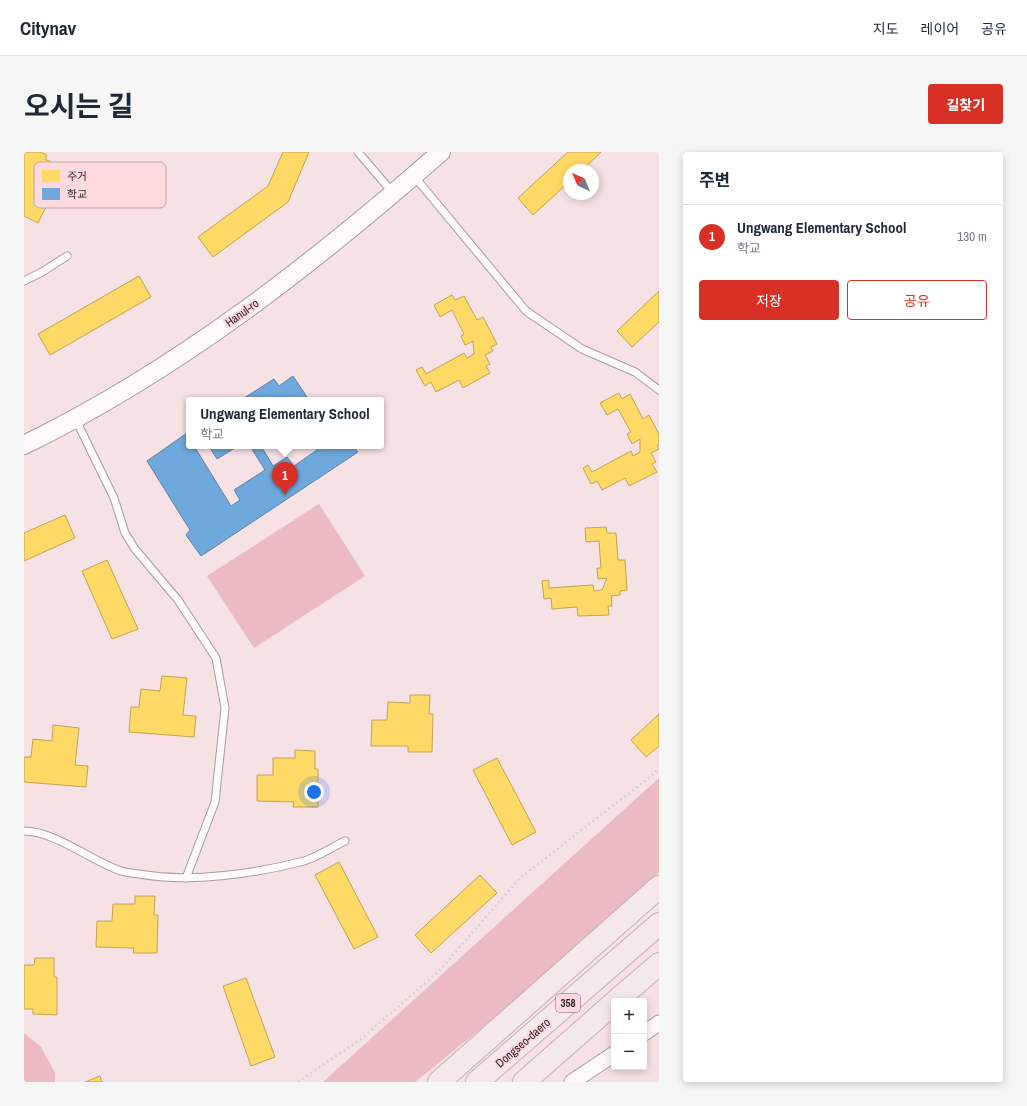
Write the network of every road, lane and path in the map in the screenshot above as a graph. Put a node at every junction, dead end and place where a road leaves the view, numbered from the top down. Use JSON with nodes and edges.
{"nodes":[{"id":1,"x":358,"y":152,"type":"edge"},
{"id":2,"x":441,"y":152,"type":"edge"},
{"id":3,"x":414,"y":176,"type":"junction"},
{"id":4,"x":393,"y":194,"type":"junction"},
{"id":5,"x":67,"y":256,"type":"dead end"},
{"id":6,"x":24,"y":281,"type":"edge"},
{"id":7,"x":659,"y":390,"type":"edge"},
{"id":8,"x":75,"y":418,"type":"junction"},
{"id":9,"x":24,"y":445,"type":"edge"},
{"id":10,"x":659,"y":768,"type":"edge"},
{"id":11,"x":24,"y":831,"type":"edge"},
{"id":12,"x":345,"y":841,"type":"dead end"},
{"id":13,"x":186,"y":878,"type":"junction"},
{"id":14,"x":659,"y":887,"type":"edge"},
{"id":15,"x":659,"y":924,"type":"edge"},
{"id":16,"x":659,"y":964,"type":"edge"},
{"id":17,"x":659,"y":978,"type":"edge"},
{"id":18,"x":619,"y":998,"type":"edge"},
{"id":19,"x":634,"y":998,"type":"edge"},
{"id":20,"x":611,"y":1006,"type":"edge"},
{"id":21,"x":611,"y":1016,"type":"edge"},
{"id":22,"x":659,"y":1023,"type":"edge"},
{"id":23,"x":647,"y":1032,"type":"edge"},
{"id":24,"x":611,"y":1056,"type":"edge"},
{"id":25,"x":298,"y":1082,"type":"edge"},
{"id":26,"x":439,"y":1082,"type":"edge"},
{"id":27,"x":477,"y":1082,"type":"edge"},
{"id":28,"x":525,"y":1082,"type":"edge"},
{"id":29,"x":572,"y":1082,"type":"edge"}],
"edges":[{"from":1,"to":4,"type":"lane"},
{"from":2,"to":3,"type":"street","name":"Hanul-ro"},
{"from":3,"to":4,"type":"street","name":"Hanul-ro"},
{"from":3,"to":7,"type":"lane"},
{"from":4,"to":8,"type":"street","name":"Hanul-ro"},
{"from":5,"to":6,"type":"lane"},
{"from":8,"to":9,"type":"street","name":"Hanul-ro"},
{"from":8,"to":13,"type":"lane"},
{"from":10,"to":25,"type":"path"},
{"from":11,"to":13,"type":"lane"},
{"from":12,"to":13,"type":"lane"},
{"from":14,"to":26,"type":"highway"},
{"from":15,"to":27,"type":"highway","name":"Dongseo-daero","number":"358"},
{"from":16,"to":18,"type":"highway"},
{"from":17,"to":19,"type":"highway"},
{"from":20,"to":28,"type":"highway","number":"358"},
{"from":21,"to":28,"type":"highway"},
{"from":22,"to":23,"type":"street"},
{"from":24,"to":29,"type":"street"}]}
